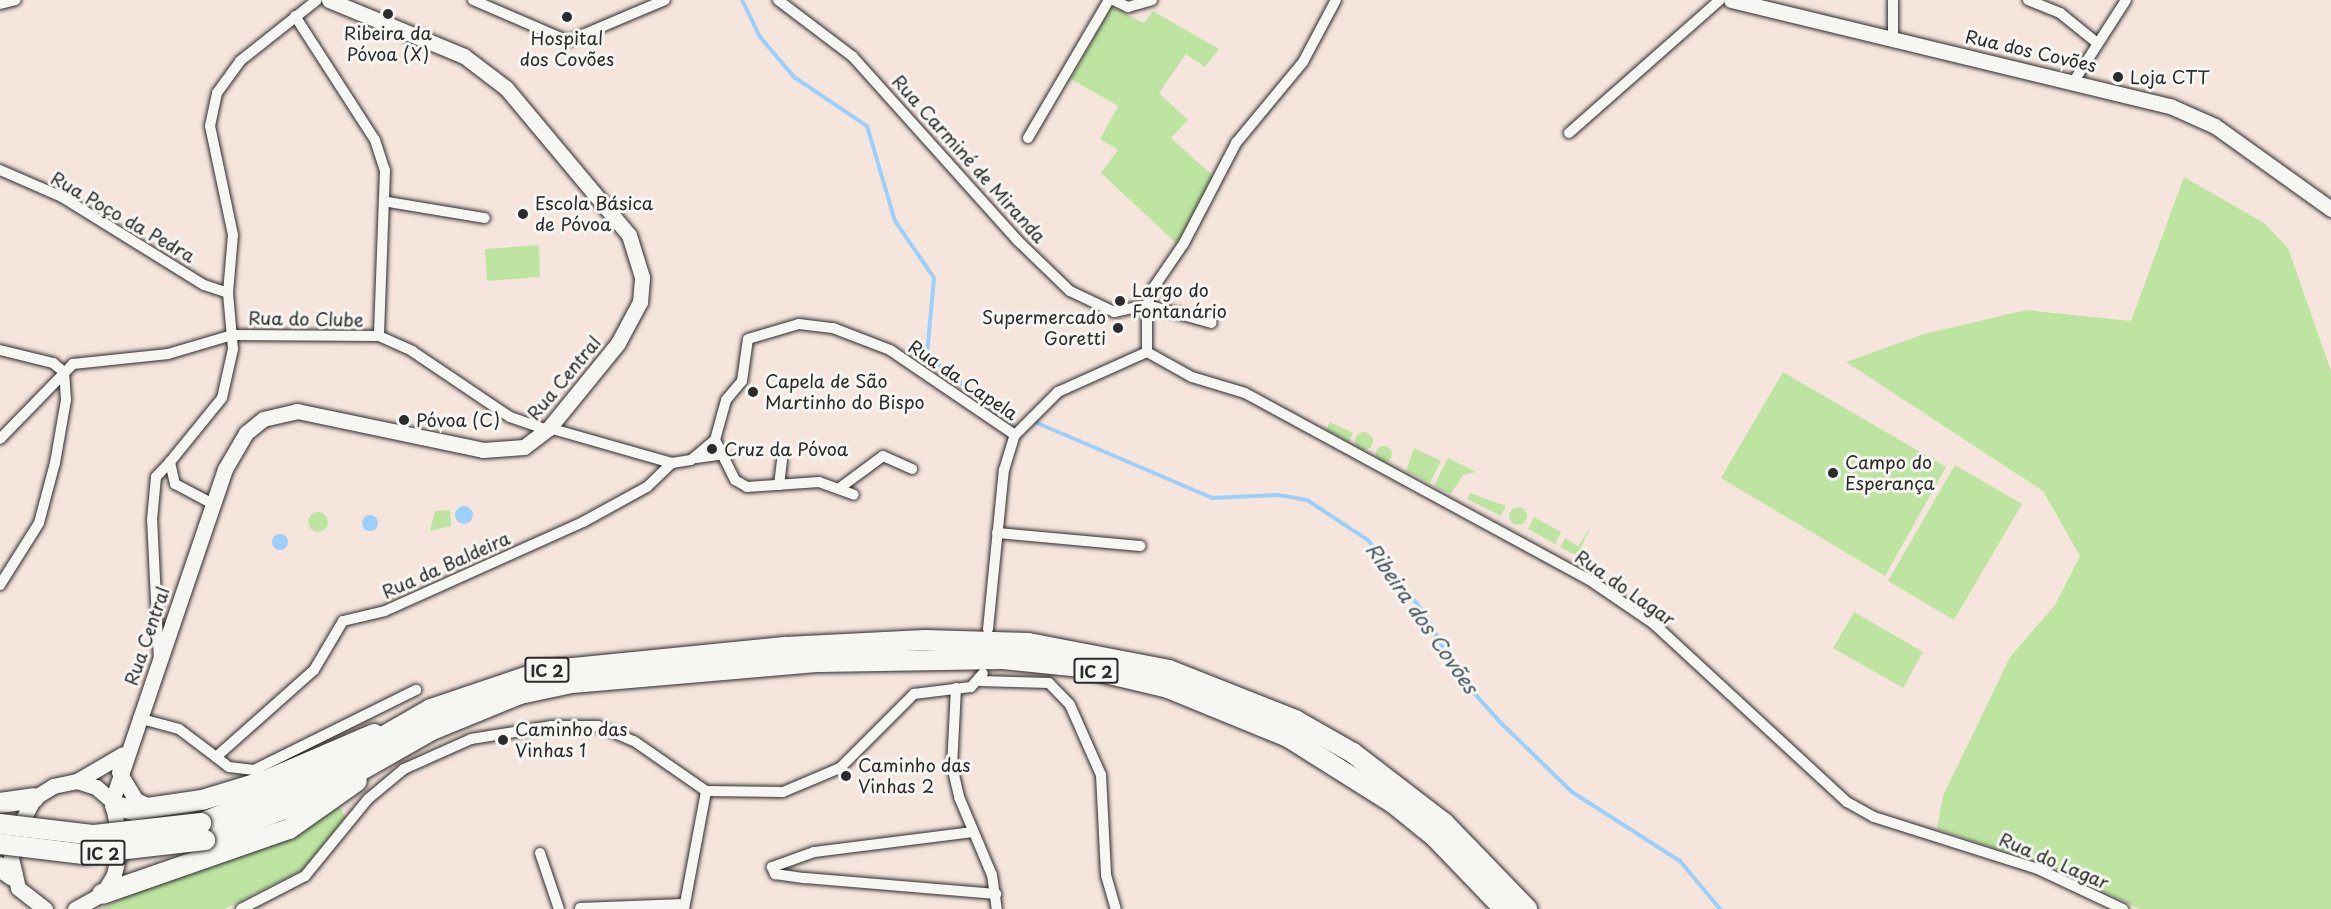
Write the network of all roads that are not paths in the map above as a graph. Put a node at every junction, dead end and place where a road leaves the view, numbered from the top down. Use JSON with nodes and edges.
{"nodes":[{"id":1,"x":16,"y":0,"type":"edge"},
{"id":2,"x":317,"y":0,"type":"edge"},
{"id":3,"x":329,"y":0,"type":"edge"},
{"id":4,"x":473,"y":0,"type":"edge"},
{"id":5,"x":665,"y":0,"type":"edge"},
{"id":6,"x":778,"y":0,"type":"edge"},
{"id":7,"x":1111,"y":0,"type":"edge"},
{"id":8,"x":1152,"y":0,"type":"edge"},
{"id":9,"x":1336,"y":0,"type":"edge"},
{"id":10,"x":1720,"y":0,"type":"edge"},
{"id":11,"x":1731,"y":0,"type":"edge"},
{"id":12,"x":1893,"y":0,"type":"edge"},
{"id":13,"x":2028,"y":0,"type":"edge"},
{"id":14,"x":2126,"y":0,"type":"edge"},
{"id":15,"x":0,"y":4,"type":"edge"},
{"id":16,"x":794,"y":4,"type":"edge"},
{"id":17,"x":358,"y":5,"type":"edge"},
{"id":18,"x":295,"y":16,"type":"junction"},
{"id":19,"x":1893,"y":39,"type":"junction"},
{"id":20,"x":2096,"y":42,"type":"junction"},
{"id":21,"x":2074,"y":81,"type":"junction"},
{"id":22,"x":1569,"y":133,"type":"dead end"},
{"id":23,"x":1028,"y":138,"type":"dead end"},
{"id":24,"x":0,"y":170,"type":"edge"},
{"id":25,"x":388,"y":202,"type":"junction"},
{"id":26,"x":2331,"y":210,"type":"edge"},
{"id":27,"x":485,"y":218,"type":"dead end"},
{"id":28,"x":228,"y":293,"type":"junction"},
{"id":29,"x":1147,"y":305,"type":"junction"},
{"id":30,"x":1212,"y":323,"type":"dead end"},
{"id":31,"x":232,"y":335,"type":"junction"},
{"id":32,"x":379,"y":336,"type":"junction"},
{"id":33,"x":0,"y":350,"type":"edge"},
{"id":34,"x":1146,"y":352,"type":"junction"},
{"id":35,"x":64,"y":372,"type":"junction"},
{"id":36,"x":548,"y":429,"type":"junction"},
{"id":37,"x":1015,"y":435,"type":"junction"},
{"id":38,"x":0,"y":438,"type":"edge"},
{"id":39,"x":715,"y":440,"type":"junction"},
{"id":40,"x":723,"y":454,"type":"junction"},
{"id":41,"x":696,"y":458,"type":"junction"},
{"id":42,"x":782,"y":460,"type":"dead end"},
{"id":43,"x":170,"y":462,"type":"junction"},
{"id":44,"x":672,"y":463,"type":"junction"},
{"id":45,"x":912,"y":469,"type":"dead end"},
{"id":46,"x":779,"y":485,"type":"junction"},
{"id":47,"x":841,"y":488,"type":"junction"},
{"id":48,"x":854,"y":495,"type":"dead end"},
{"id":49,"x":213,"y":504,"type":"junction"},
{"id":50,"x":997,"y":533,"type":"junction"},
{"id":51,"x":1140,"y":546,"type":"dead end"},
{"id":52,"x":0,"y":585,"type":"edge"},
{"id":53,"x":988,"y":629,"type":"dead end"},
{"id":54,"x":159,"y":661,"type":"junction"},
{"id":55,"x":956,"y":688,"type":"junction"},
{"id":56,"x":416,"y":690,"type":"dead end"},
{"id":57,"x":138,"y":718,"type":"junction"},
{"id":58,"x":403,"y":725,"type":"junction"},
{"id":59,"x":123,"y":754,"type":"junction"},
{"id":60,"x":216,"y":757,"type":"junction"},
{"id":61,"x":385,"y":757,"type":"junction"},
{"id":62,"x":119,"y":772,"type":"junction"},
{"id":63,"x":77,"y":781,"type":"junction"},
{"id":64,"x":706,"y":791,"type":"junction"},
{"id":65,"x":34,"y":798,"type":"junction"},
{"id":66,"x":0,"y":803,"type":"edge"},
{"id":67,"x":113,"y":804,"type":"junction"},
{"id":68,"x":153,"y":808,"type":"junction"},
{"id":69,"x":0,"y":824,"type":"edge"},
{"id":70,"x":203,"y":831,"type":"junction"},
{"id":71,"x":973,"y":832,"type":"junction"},
{"id":72,"x":0,"y":844,"type":"edge"},
{"id":73,"x":540,"y":853,"type":"dead end"},
{"id":74,"x":7,"y":871,"type":"edge"},
{"id":75,"x":102,"y":894,"type":"junction"},
{"id":76,"x":996,"y":894,"type":"junction"},
{"id":77,"x":26,"y":903,"type":"edge"},
{"id":78,"x":684,"y":907,"type":"edge"},
{"id":79,"x":580,"y":908,"type":"edge"},
{"id":80,"x":45,"y":909,"type":"edge"},
{"id":81,"x":75,"y":909,"type":"edge"},
{"id":82,"x":241,"y":909,"type":"edge"},
{"id":83,"x":559,"y":909,"type":"edge"},
{"id":84,"x":997,"y":909,"type":"edge"},
{"id":85,"x":1116,"y":909,"type":"edge"},
{"id":86,"x":1504,"y":909,"type":"edge"},
{"id":87,"x":1527,"y":909,"type":"edge"},
{"id":88,"x":2123,"y":909,"type":"edge"}],
"edges":[{"from":1,"to":15,"type":"street"},
{"from":2,"to":18,"type":"street"},
{"from":3,"to":17,"type":"street","name":"Rua Central"},
{"from":4,"to":5,"type":"street"},
{"from":6,"to":16,"type":"street","name":"Rua Carminé de Miranda"},
{"from":7,"to":8,"type":"street"},
{"from":7,"to":23,"type":"street"},
{"from":9,"to":29,"type":"street"},
{"from":10,"to":22,"type":"street"},
{"from":11,"to":19,"type":"street","name":"Rua dos Covões"},
{"from":12,"to":19,"type":"street"},
{"from":13,"to":20,"type":"street"},
{"from":14,"to":20,"type":"street"},
{"from":16,"to":29,"type":"street","name":"Rua Carminé de Miranda"},
{"from":17,"to":36,"type":"street","name":"Rua Central"},
{"from":18,"to":25,"type":"street"},
{"from":18,"to":28,"type":"street"},
{"from":19,"to":21,"type":"street","name":"Rua dos Covões"},
{"from":20,"to":21,"type":"street"},
{"from":21,"to":26,"type":"street","name":"Rua dos Covões"},
{"from":24,"to":28,"type":"street","name":"Rua Poço da Pedra"},
{"from":25,"to":27,"type":"street"},
{"from":25,"to":32,"type":"street"},
{"from":28,"to":31,"type":"street"},
{"from":29,"to":30,"type":"street"},
{"from":29,"to":34,"type":"street"},
{"from":31,"to":32,"type":"street","name":"Rua do Clube"},
{"from":31,"to":35,"type":"street","name":"Rua do Clube"},
{"from":31,"to":43,"type":"street"},
{"from":32,"to":36,"type":"street"},
{"from":33,"to":35,"type":"street"},
{"from":34,"to":37,"type":"street"},
{"from":34,"to":88,"type":"street","name":"Rua do Lagar"},
{"from":35,"to":38,"type":"street"},
{"from":35,"to":52,"type":"street"},
{"from":36,"to":44,"type":"street"},
{"from":36,"to":49,"type":"street","name":"Rua Central"},
{"from":37,"to":39,"type":"street","name":"Rua da Capela"},
{"from":37,"to":50,"type":"street"},
{"from":39,"to":40,"type":"street"},
{"from":39,"to":41,"type":"street"},
{"from":40,"to":41,"type":"street"},
{"from":40,"to":46,"type":"street"},
{"from":41,"to":44,"type":"street"},
{"from":42,"to":46,"type":"street"},
{"from":43,"to":49,"type":"street"},
{"from":43,"to":54,"type":"street"},
{"from":44,"to":60,"type":"street","name":"Rua da Baldeira"},
{"from":45,"to":47,"type":"street"},
{"from":46,"to":47,"type":"street"},
{"from":47,"to":48,"type":"street"},
{"from":49,"to":54,"type":"street","name":"Rua Central"},
{"from":50,"to":51,"type":"street"},
{"from":50,"to":53,"type":"street"},
{"from":54,"to":57,"type":"street","name":"Rua Central"},
{"from":55,"to":64,"type":"street"},
{"from":55,"to":71,"type":"street"},
{"from":55,"to":85,"type":"street"},
{"from":56,"to":60,"type":"street"},
{"from":57,"to":59,"type":"street","name":"Rua Central"},
{"from":57,"to":60,"type":"street"},
{"from":58,"to":68,"type":"highway"},
{"from":58,"to":70,"type":"highway","number":"IC 2"},
{"from":58,"to":87,"type":"highway","number":"IC 2"},
{"from":59,"to":62,"type":"street","name":"Rua Central"},
{"from":59,"to":63,"type":"street"},
{"from":61,"to":70,"type":"highway","number":"IC 2"},
{"from":61,"to":75,"type":"highway"},
{"from":61,"to":86,"type":"highway","number":"IC 2"},
{"from":62,"to":67,"type":"street","name":"Rua Central"},
{"from":62,"to":68,"type":"street"},
{"from":63,"to":65,"type":"street"},
{"from":63,"to":67,"type":"street"},
{"from":64,"to":78,"type":"street"},
{"from":64,"to":82,"type":"street"},
{"from":65,"to":66,"type":"highway"},
{"from":65,"to":74,"type":"street"},
{"from":67,"to":68,"type":"highway"},
{"from":67,"to":75,"type":"street","name":"Rua Central"},
{"from":69,"to":70,"type":"highway","number":"IC 2","bridge":true},
{"from":70,"to":72,"type":"highway","number":"IC 2","bridge":true},
{"from":71,"to":76,"type":"street"},
{"from":71,"to":76,"type":"street"},
{"from":73,"to":83,"type":"street"},
{"from":74,"to":77,"type":"street"},
{"from":75,"to":81,"type":"street"},
{"from":76,"to":84,"type":"street"},
{"from":77,"to":80,"type":"street"},
{"from":78,"to":79,"type":"street"}]}
